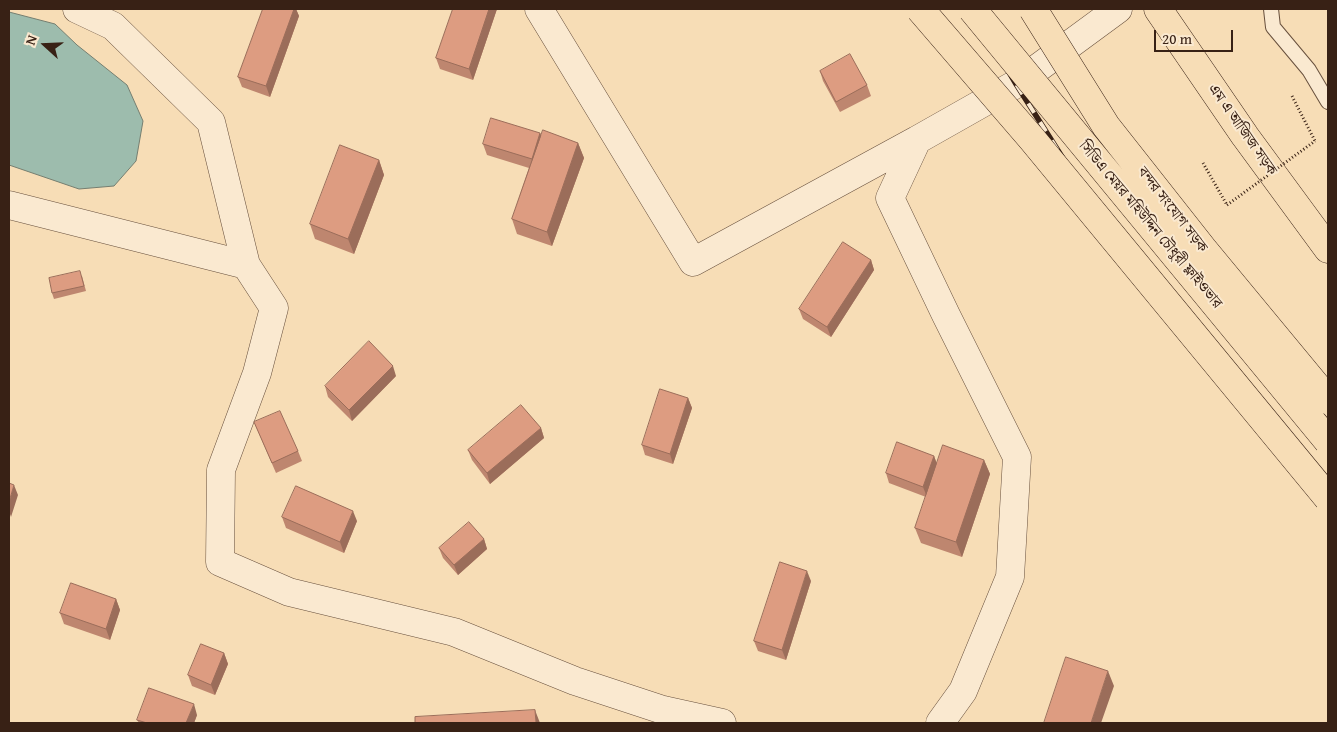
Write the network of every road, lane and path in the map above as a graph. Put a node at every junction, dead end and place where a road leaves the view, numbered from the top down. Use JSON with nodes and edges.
{"nodes":[{"id":1,"x":77,"y":9,"type":"edge"},
{"id":2,"x":539,"y":9,"type":"edge"},
{"id":3,"x":920,"y":9,"type":"edge"},
{"id":4,"x":972,"y":9,"type":"edge"},
{"id":5,"x":1033,"y":9,"type":"edge"},
{"id":6,"x":1118,"y":9,"type":"edge"},
{"id":7,"x":1158,"y":9,"type":"edge"},
{"id":8,"x":1271,"y":9,"type":"edge"},
{"id":9,"x":1292,"y":96,"type":"dead end"},
{"id":10,"x":1328,"y":102,"type":"edge"},
{"id":11,"x":918,"y":140,"type":"junction"},
{"id":12,"x":1203,"y":163,"type":"dead end"},
{"id":13,"x":9,"y":206,"type":"edge"},
{"id":14,"x":1328,"y":249,"type":"edge"},
{"id":15,"x":246,"y":265,"type":"junction"},
{"id":16,"x":1328,"y":400,"type":"edge"},
{"id":17,"x":1328,"y":441,"type":"edge"},
{"id":18,"x":1328,"y":498,"type":"edge"},
{"id":19,"x":722,"y":723,"type":"edge"},
{"id":20,"x":940,"y":723,"type":"edge"}],
"edges":[{"from":1,"to":15,"type":"street"},
{"from":2,"to":11,"type":"street"},
{"from":3,"to":18,"type":"main road","bridge":true},
{"from":4,"to":17,"type":"main road","name":"সিডিএ মেয়র মহিউদ্দিন চৌধুরী ফ্লাইওভার","bridge":true},
{"from":5,"to":16,"type":"main road","name":"বন্দর সংযোগ সড়ক","bridge":true},
{"from":6,"to":11,"type":"street"},
{"from":7,"to":14,"type":"main road","name":"এম এ আজিজ সড়ক"},
{"from":8,"to":10,"type":"lane"},
{"from":9,"to":12,"type":"path","bridge":true},
{"from":11,"to":20,"type":"street"},
{"from":13,"to":15,"type":"street"},
{"from":15,"to":19,"type":"street"}]}
